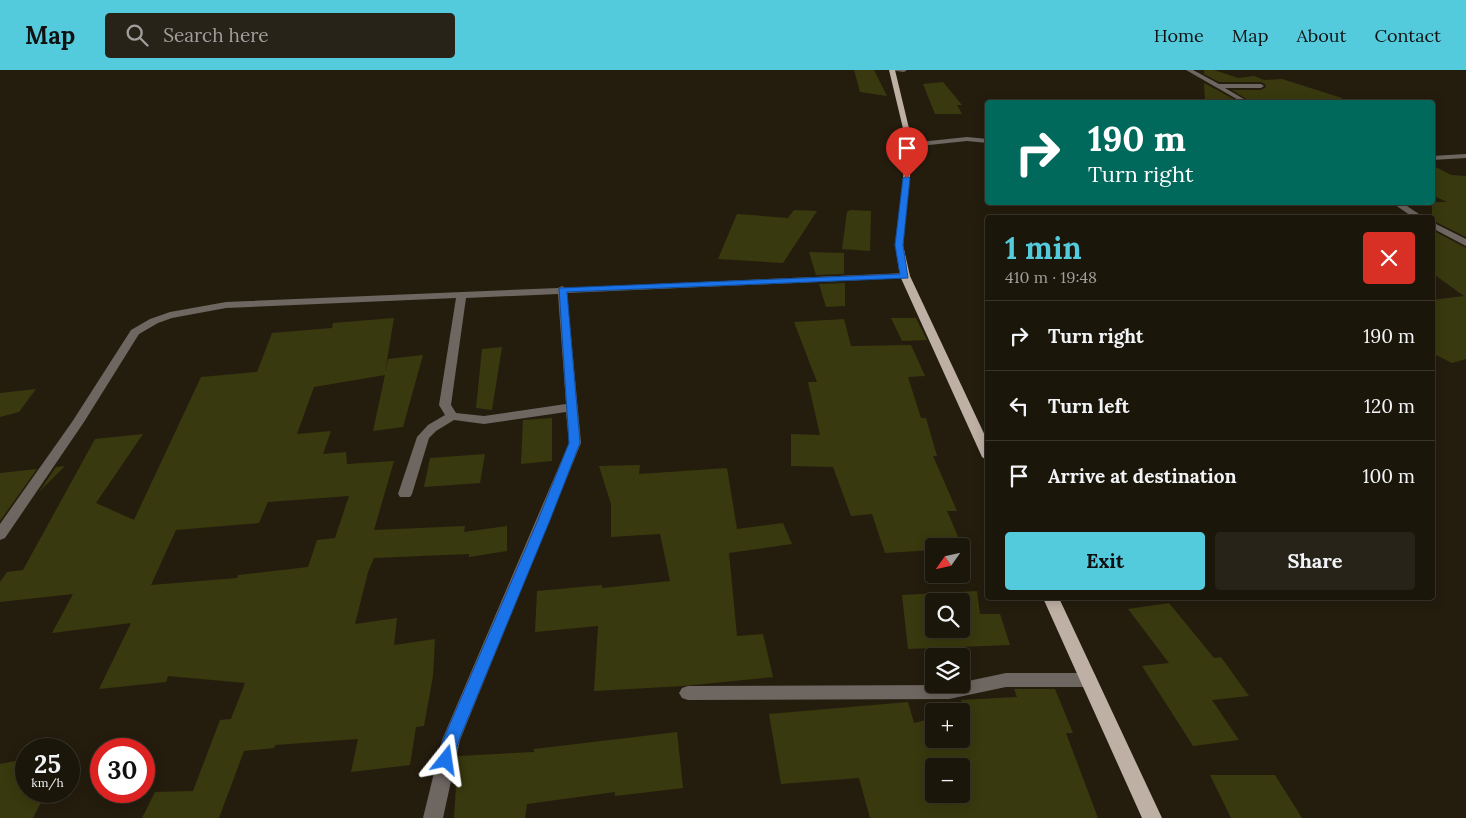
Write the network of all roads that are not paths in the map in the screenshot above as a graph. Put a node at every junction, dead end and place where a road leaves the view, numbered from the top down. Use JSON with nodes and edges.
{"nodes":[{"id":1,"x":892,"y":70,"type":"edge"},
{"id":2,"x":904,"y":70,"type":"edge"},
{"id":3,"x":1189,"y":70,"type":"edge"},
{"id":4,"x":1216,"y":86,"type":"junction"},
{"id":5,"x":1260,"y":86,"type":"dead end"},
{"id":6,"x":1242,"y":100,"type":"edge"},
{"id":7,"x":985,"y":141,"type":"edge"},
{"id":8,"x":910,"y":145,"type":"junction"},
{"id":9,"x":1466,"y":156,"type":"edge"},
{"id":10,"x":1435,"y":158,"type":"edge"},
{"id":11,"x":1400,"y":205,"type":"edge"},
{"id":12,"x":1416,"y":215,"type":"edge"},
{"id":13,"x":1435,"y":226,"type":"edge"},
{"id":14,"x":1466,"y":243,"type":"edge"},
{"id":15,"x":905,"y":276,"type":"junction"},
{"id":16,"x":562,"y":290,"type":"junction"},
{"id":17,"x":462,"y":294,"type":"junction"},
{"id":18,"x":573,"y":407,"type":"junction"},
{"id":19,"x":452,"y":416,"type":"junction"},
{"id":20,"x":985,"y":451,"type":"edge"},
{"id":21,"x":405,"y":494,"type":"dead end"},
{"id":22,"x":0,"y":535,"type":"edge"},
{"id":23,"x":1052,"y":600,"type":"edge"},
{"id":24,"x":1089,"y":680,"type":"junction"},
{"id":25,"x":688,"y":693,"type":"dead end"},
{"id":26,"x":434,"y":818,"type":"edge"},
{"id":27,"x":1152,"y":818,"type":"edge"}],
"edges":[{"from":1,"to":2,"type":"street"},
{"from":1,"to":8,"type":"main road"},
{"from":3,"to":4,"type":"street"},
{"from":4,"to":5,"type":"street"},
{"from":4,"to":6,"type":"street"},
{"from":7,"to":8,"type":"street"},
{"from":8,"to":15,"type":"main road"},
{"from":9,"to":10,"type":"street"},
{"from":11,"to":12,"type":"street"},
{"from":13,"to":14,"type":"street"},
{"from":15,"to":16,"type":"street"},
{"from":15,"to":20,"type":"main road"},
{"from":16,"to":17,"type":"street"},
{"from":16,"to":18,"type":"street"},
{"from":17,"to":19,"type":"street"},
{"from":17,"to":22,"type":"street"},
{"from":18,"to":19,"type":"street"},
{"from":18,"to":26,"type":"street"},
{"from":19,"to":21,"type":"street"},
{"from":23,"to":24,"type":"main road"},
{"from":24,"to":25,"type":"street"},
{"from":24,"to":27,"type":"main road"}]}
